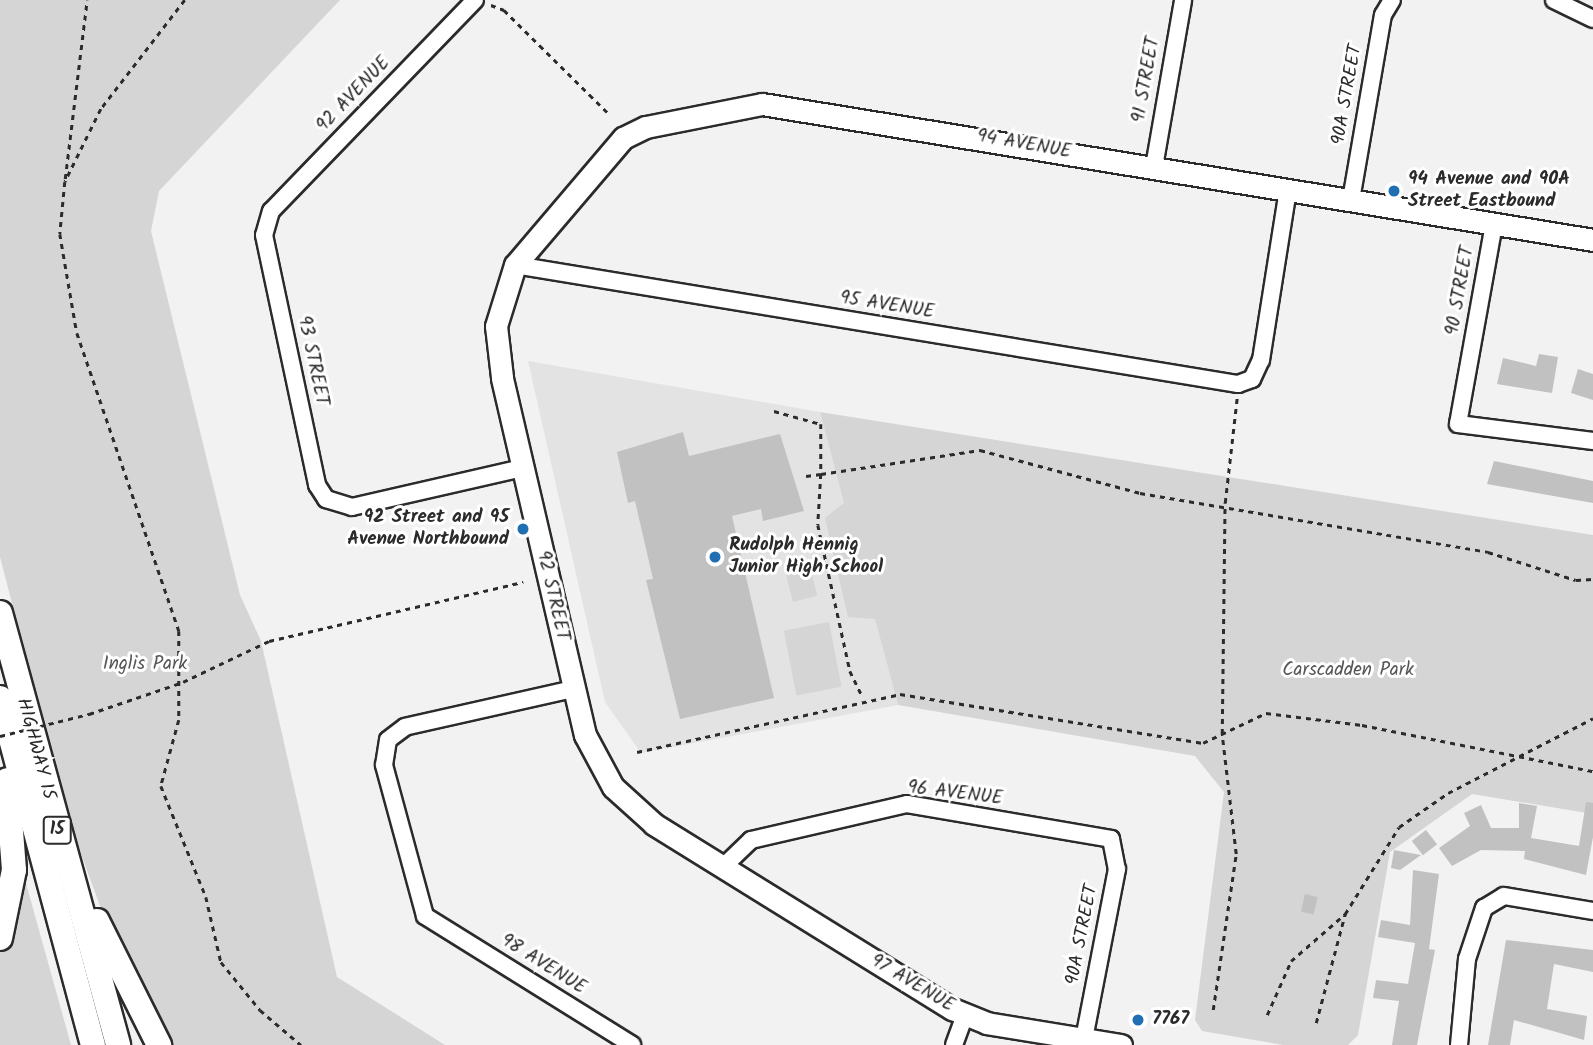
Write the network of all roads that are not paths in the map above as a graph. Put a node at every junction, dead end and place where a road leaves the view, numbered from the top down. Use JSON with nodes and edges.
{"nodes":[{"id":1,"x":475,"y":0,"type":"edge"},
{"id":2,"x":1183,"y":0,"type":"edge"},
{"id":3,"x":1392,"y":0,"type":"edge"},
{"id":4,"x":1554,"y":0,"type":"edge"},
{"id":5,"x":1593,"y":19,"type":"edge"},
{"id":6,"x":1154,"y":167,"type":"junction"},
{"id":7,"x":1289,"y":190,"type":"junction"},
{"id":8,"x":1351,"y":200,"type":"junction"},
{"id":9,"x":265,"y":222,"type":"joint"},
{"id":10,"x":1494,"y":224,"type":"junction"},
{"id":11,"x":1593,"y":240,"type":"edge"},
{"id":12,"x":515,"y":265,"type":"junction"},
{"id":13,"x":1593,"y":441,"type":"edge"},
{"id":14,"x":522,"y":468,"type":"junction"},
{"id":15,"x":0,"y":614,"type":"edge"},
{"id":16,"x":573,"y":689,"type":"junction"},
{"id":17,"x":0,"y":698,"type":"edge"},
{"id":18,"x":0,"y":724,"type":"edge"},
{"id":19,"x":51,"y":809,"type":"junction"},
{"id":20,"x":1111,"y":839,"type":"joint"},
{"id":21,"x":723,"y":867,"type":"junction"},
{"id":22,"x":1593,"y":911,"type":"edge"},
{"id":23,"x":0,"y":938,"type":"edge"},
{"id":24,"x":965,"y":1015,"type":"junction"},
{"id":25,"x":1084,"y":1039,"type":"junction"},
{"id":26,"x":93,"y":1045,"type":"edge"},
{"id":27,"x":118,"y":1045,"type":"edge"},
{"id":28,"x":159,"y":1045,"type":"edge"},
{"id":29,"x":632,"y":1045,"type":"edge"},
{"id":30,"x":954,"y":1045,"type":"edge"},
{"id":31,"x":1121,"y":1045,"type":"edge"},
{"id":32,"x":1459,"y":1045,"type":"edge"}],
"edges":[{"from":1,"to":9,"type":"street","name":"92 AVENUE"},
{"from":2,"to":6,"type":"street","name":"91 STREET"},
{"from":3,"to":8,"type":"street","name":"90A STREET"},
{"from":4,"to":5,"type":"street"},
{"from":6,"to":7,"type":"street","name":"94 AVENUE"},
{"from":6,"to":12,"type":"street","name":"94 AVENUE"},
{"from":7,"to":8,"type":"street","name":"94 AVENUE"},
{"from":7,"to":12,"type":"street","name":"95 AVENUE"},
{"from":8,"to":10,"type":"street","name":"94 AVENUE"},
{"from":9,"to":14,"type":"street","name":"93 STREET"},
{"from":10,"to":11,"type":"street","name":"94 AVENUE"},
{"from":10,"to":13,"type":"street","name":"90 STREET"},
{"from":12,"to":14,"type":"street","name":"92 STREET"},
{"from":14,"to":16,"type":"street","name":"92 STREET"},
{"from":15,"to":19,"type":"main road","name":"HIGHWAY 15","number":"15"},
{"from":16,"to":21,"type":"street","name":"92 STREET"},
{"from":16,"to":29,"type":"street","name":"98 AVENUE"},
{"from":17,"to":26,"type":"main road","name":"HIGHWAY 15","number":"15"},
{"from":18,"to":23,"type":"main road"},
{"from":19,"to":27,"type":"main road","name":"HIGHWAY 15","number":"15"},
{"from":19,"to":28,"type":"main road"},
{"from":20,"to":21,"type":"street","name":"96 AVENUE"},
{"from":20,"to":25,"type":"street","name":"90A STREET"},
{"from":21,"to":24,"type":"street","name":"97 AVENUE"},
{"from":22,"to":32,"type":"street"},
{"from":24,"to":25,"type":"street","name":"97 AVENUE"},
{"from":24,"to":30,"type":"street"},
{"from":25,"to":31,"type":"street","name":"97 AVENUE"}]}
